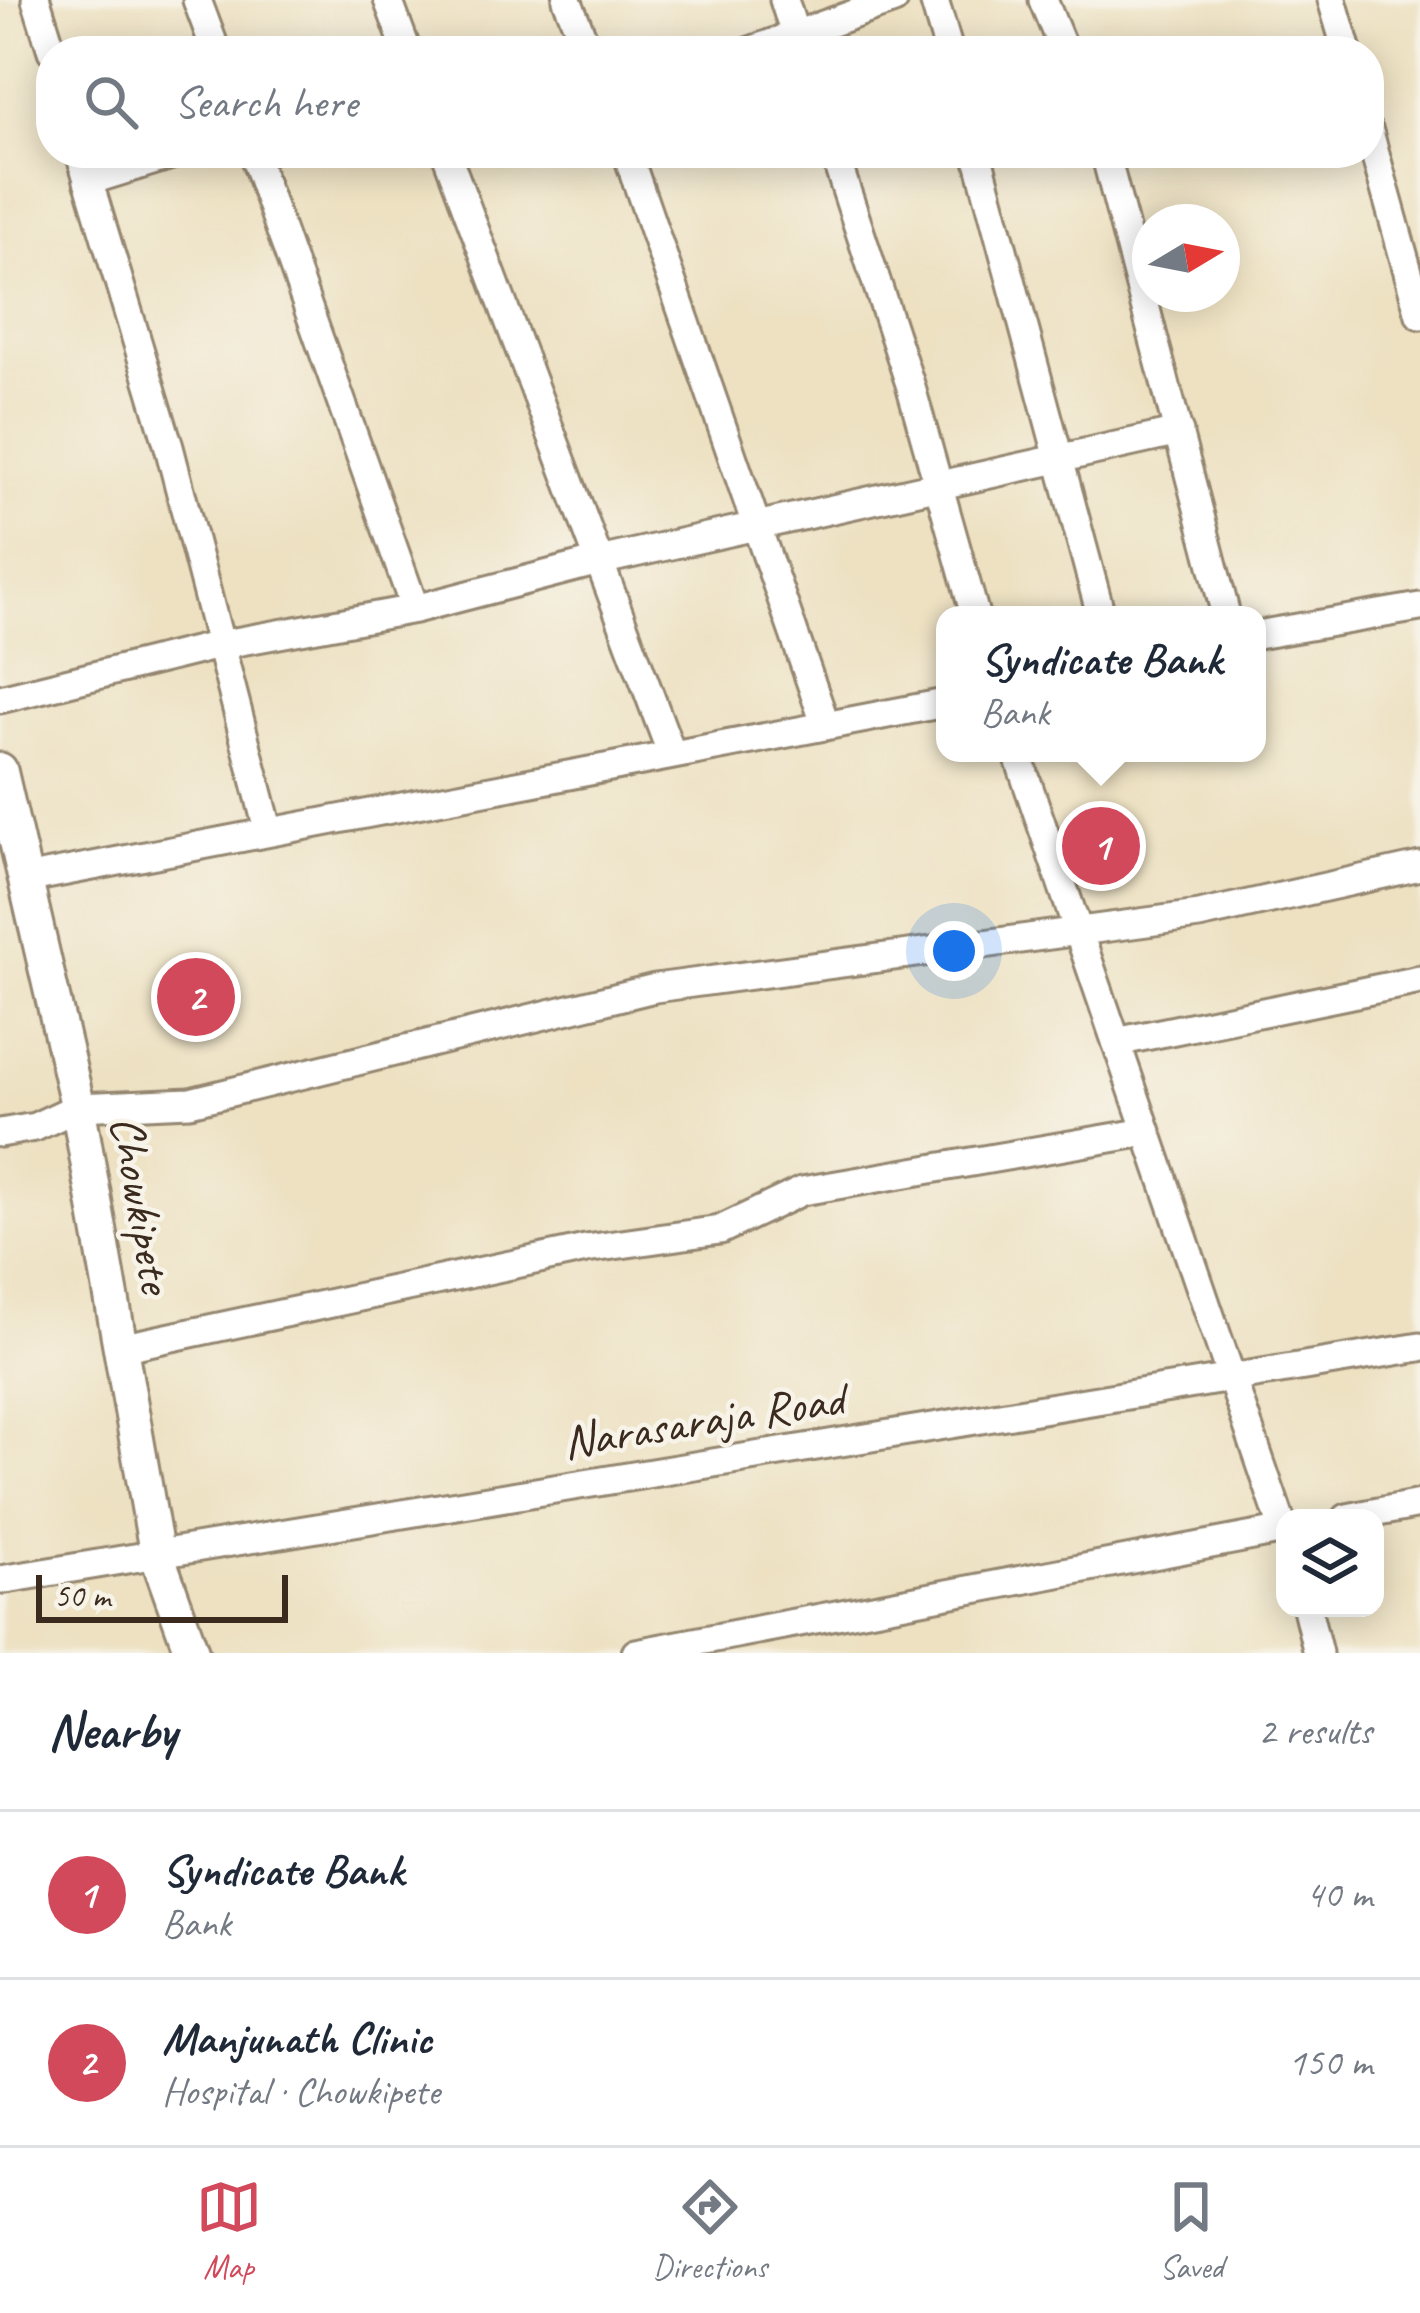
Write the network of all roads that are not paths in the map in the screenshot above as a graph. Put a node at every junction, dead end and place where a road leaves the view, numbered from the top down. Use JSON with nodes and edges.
{"nodes":[{"id":1,"x":36,"y":0,"type":"edge"},
{"id":2,"x":197,"y":0,"type":"edge"},
{"id":3,"x":388,"y":0,"type":"edge"},
{"id":4,"x":567,"y":0,"type":"edge"},
{"id":5,"x":784,"y":0,"type":"edge"},
{"id":6,"x":894,"y":0,"type":"edge"},
{"id":7,"x":934,"y":0,"type":"edge"},
{"id":8,"x":1043,"y":0,"type":"edge"},
{"id":9,"x":1332,"y":0,"type":"edge"},
{"id":10,"x":47,"y":36,"type":"edge"},
{"id":11,"x":210,"y":36,"type":"edge"},
{"id":12,"x":401,"y":36,"type":"edge"},
{"id":13,"x":582,"y":36,"type":"edge"},
{"id":14,"x":796,"y":36,"type":"edge"},
{"id":15,"x":812,"y":36,"type":"edge"},
{"id":16,"x":945,"y":36,"type":"edge"},
{"id":17,"x":1058,"y":36,"type":"edge"},
{"id":18,"x":1343,"y":36,"type":"edge"},
{"id":19,"x":84,"y":168,"type":"edge"},
{"id":20,"x":130,"y":168,"type":"edge"},
{"id":21,"x":259,"y":168,"type":"edge"},
{"id":22,"x":459,"y":168,"type":"edge"},
{"id":23,"x":632,"y":168,"type":"edge"},
{"id":24,"x":839,"y":168,"type":"edge"},
{"id":25,"x":981,"y":168,"type":"edge"},
{"id":26,"x":1109,"y":168,"type":"edge"},
{"id":27,"x":1379,"y":168,"type":"edge"},
{"id":28,"x":88,"y":181,"type":"junction"},
{"id":29,"x":1420,"y":315,"type":"edge"},
{"id":30,"x":1179,"y":432,"type":"junction"},
{"id":31,"x":1061,"y":459,"type":"junction"},
{"id":32,"x":939,"y":489,"type":"junction"},
{"id":33,"x":760,"y":530,"type":"junction"},
{"id":34,"x":599,"y":562,"type":"junction"},
{"id":35,"x":972,"y":606,"type":"edge"},
{"id":36,"x":1099,"y":606,"type":"edge"},
{"id":37,"x":1224,"y":606,"type":"edge"},
{"id":38,"x":1420,"y":607,"type":"edge"},
{"id":39,"x":415,"y":609,"type":"junction"},
{"id":40,"x":1266,"y":633,"type":"edge"},
{"id":41,"x":219,"y":644,"type":"junction"},
{"id":42,"x":0,"y":699,"type":"edge"},
{"id":43,"x":936,"y":705,"type":"edge"},
{"id":44,"x":826,"y":726,"type":"junction"},
{"id":45,"x":672,"y":755,"type":"junction"},
{"id":46,"x":1020,"y":762,"type":"edge"},
{"id":47,"x":0,"y":770,"type":"edge"},
{"id":48,"x":268,"y":829,"type":"junction"},
{"id":49,"x":1420,"y":866,"type":"edge"},
{"id":50,"x":25,"y":878,"type":"junction"},
{"id":51,"x":1077,"y":932,"type":"junction"},
{"id":52,"x":1420,"y":980,"type":"edge"},
{"id":53,"x":1116,"y":1042,"type":"junction"},
{"id":54,"x":78,"y":1107,"type":"junction"},
{"id":55,"x":1146,"y":1132,"type":"junction"},
{"id":56,"x":0,"y":1133,"type":"edge"},
{"id":57,"x":1420,"y":1347,"type":"edge"},
{"id":58,"x":120,"y":1348,"type":"junction"},
{"id":59,"x":1232,"y":1377,"type":"junction"},
{"id":60,"x":1420,"y":1504,"type":"edge"},
{"id":61,"x":1277,"y":1509,"type":"edge"},
{"id":62,"x":1384,"y":1511,"type":"edge"},
{"id":63,"x":1276,"y":1533,"type":"edge"},
{"id":64,"x":157,"y":1555,"type":"junction"},
{"id":65,"x":0,"y":1580,"type":"edge"},
{"id":66,"x":1309,"y":1617,"type":"edge"},
{"id":67,"x":192,"y":1653,"type":"edge"},
{"id":68,"x":637,"y":1653,"type":"edge"},
{"id":69,"x":1318,"y":1653,"type":"edge"}],
"edges":[{"from":1,"to":10,"type":"street"},
{"from":2,"to":11,"type":"street"},
{"from":3,"to":12,"type":"street"},
{"from":4,"to":13,"type":"street"},
{"from":5,"to":14,"type":"street"},
{"from":6,"to":15,"type":"street"},
{"from":7,"to":16,"type":"street"},
{"from":8,"to":17,"type":"street"},
{"from":9,"to":18,"type":"street"},
{"from":19,"to":28,"type":"street"},
{"from":20,"to":28,"type":"street"},
{"from":21,"to":39,"type":"street"},
{"from":22,"to":34,"type":"street"},
{"from":23,"to":33,"type":"street"},
{"from":24,"to":32,"type":"street"},
{"from":25,"to":31,"type":"street"},
{"from":26,"to":30,"type":"street"},
{"from":27,"to":29,"type":"street"},
{"from":28,"to":41,"type":"street"},
{"from":30,"to":31,"type":"street"},
{"from":30,"to":37,"type":"street"},
{"from":31,"to":32,"type":"street"},
{"from":31,"to":36,"type":"street"},
{"from":32,"to":33,"type":"street"},
{"from":32,"to":35,"type":"street"},
{"from":33,"to":34,"type":"street"},
{"from":33,"to":44,"type":"street"},
{"from":34,"to":39,"type":"street"},
{"from":34,"to":45,"type":"street"},
{"from":38,"to":40,"type":"street"},
{"from":39,"to":41,"type":"street"},
{"from":41,"to":42,"type":"street"},
{"from":41,"to":48,"type":"street"},
{"from":43,"to":44,"type":"street"},
{"from":44,"to":45,"type":"street"},
{"from":45,"to":48,"type":"street"},
{"from":46,"to":51,"type":"street"},
{"from":47,"to":50,"type":"street","name":"Chowkipete"},
{"from":48,"to":50,"type":"street"},
{"from":49,"to":51,"type":"street"},
{"from":50,"to":54,"type":"street","name":"Chowkipete"},
{"from":51,"to":53,"type":"street"},
{"from":51,"to":54,"type":"street"},
{"from":52,"to":53,"type":"street"},
{"from":53,"to":55,"type":"street"},
{"from":54,"to":56,"type":"street"},
{"from":54,"to":58,"type":"street","name":"Chowkipete"},
{"from":55,"to":58,"type":"street"},
{"from":55,"to":59,"type":"street"},
{"from":57,"to":59,"type":"street","name":"Narasaraja Road"},
{"from":58,"to":64,"type":"street","name":"Chowkipete"},
{"from":59,"to":61,"type":"street"},
{"from":59,"to":64,"type":"street","name":"Narasaraja Road"},
{"from":60,"to":62,"type":"street"},
{"from":63,"to":68,"type":"street"},
{"from":64,"to":65,"type":"street","name":"Narasaraja Road"},
{"from":64,"to":67,"type":"street","name":"Chowkipete"},
{"from":66,"to":69,"type":"street"}]}
